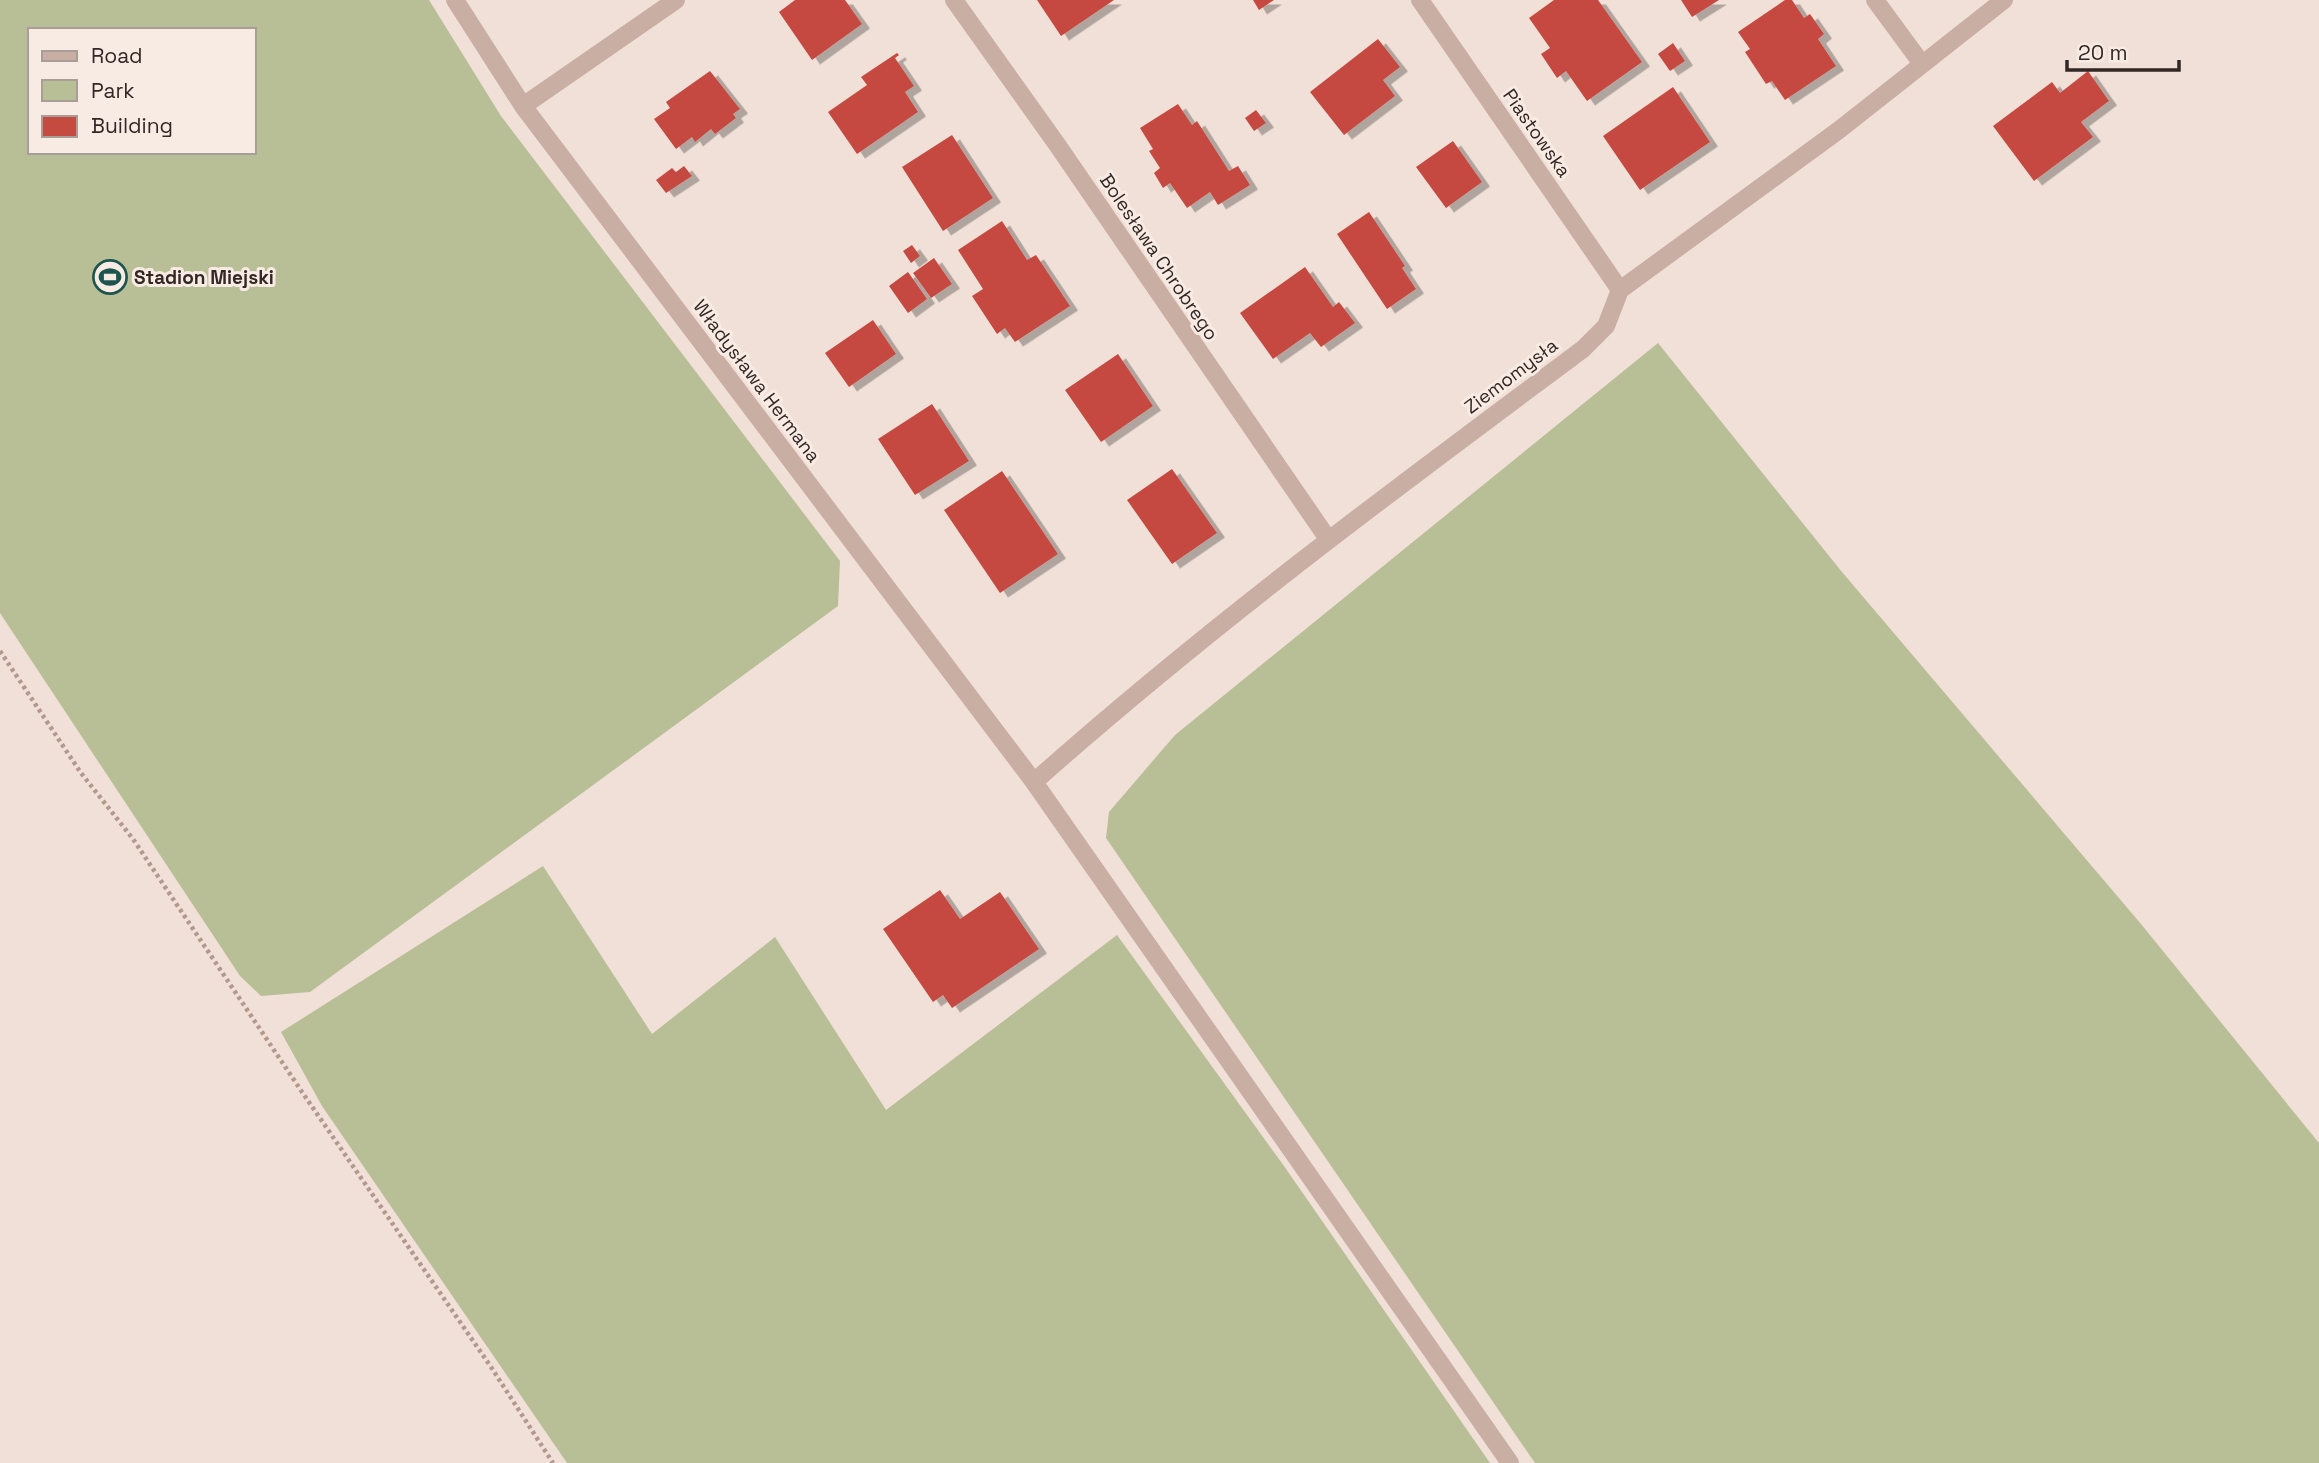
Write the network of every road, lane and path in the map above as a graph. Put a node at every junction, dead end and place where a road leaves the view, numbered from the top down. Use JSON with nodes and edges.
{"nodes":[{"id":1,"x":455,"y":0,"type":"edge"},
{"id":2,"x":676,"y":0,"type":"edge"},
{"id":3,"x":954,"y":0,"type":"edge"},
{"id":4,"x":1420,"y":0,"type":"edge"},
{"id":5,"x":1875,"y":0,"type":"edge"},
{"id":6,"x":2004,"y":0,"type":"edge"},
{"id":7,"x":1922,"y":64,"type":"junction"},
{"id":8,"x":523,"y":106,"type":"junction"},
{"id":9,"x":1620,"y":290,"type":"junction"},
{"id":10,"x":1328,"y":539,"type":"junction"},
{"id":11,"x":0,"y":651,"type":"edge"},
{"id":12,"x":1034,"y":782,"type":"junction"},
{"id":13,"x":554,"y":1463,"type":"edge"},
{"id":14,"x":1510,"y":1463,"type":"edge"}],
"edges":[{"from":1,"to":8,"type":"street","name":"Władysława Hermana"},
{"from":2,"to":8,"type":"street"},
{"from":3,"to":10,"type":"street","name":"Bolesława Chrobrego"},
{"from":4,"to":9,"type":"street","name":"Piastowska"},
{"from":5,"to":7,"type":"street"},
{"from":6,"to":7,"type":"street"},
{"from":7,"to":9,"type":"street"},
{"from":8,"to":12,"type":"street","name":"Władysława Hermana"},
{"from":9,"to":10,"type":"street","name":"Ziemomysła"},
{"from":10,"to":12,"type":"street","name":"Ziemomysła"},
{"from":11,"to":13,"type":"path"},
{"from":12,"to":14,"type":"street","name":"Władysława Hermana"}]}
